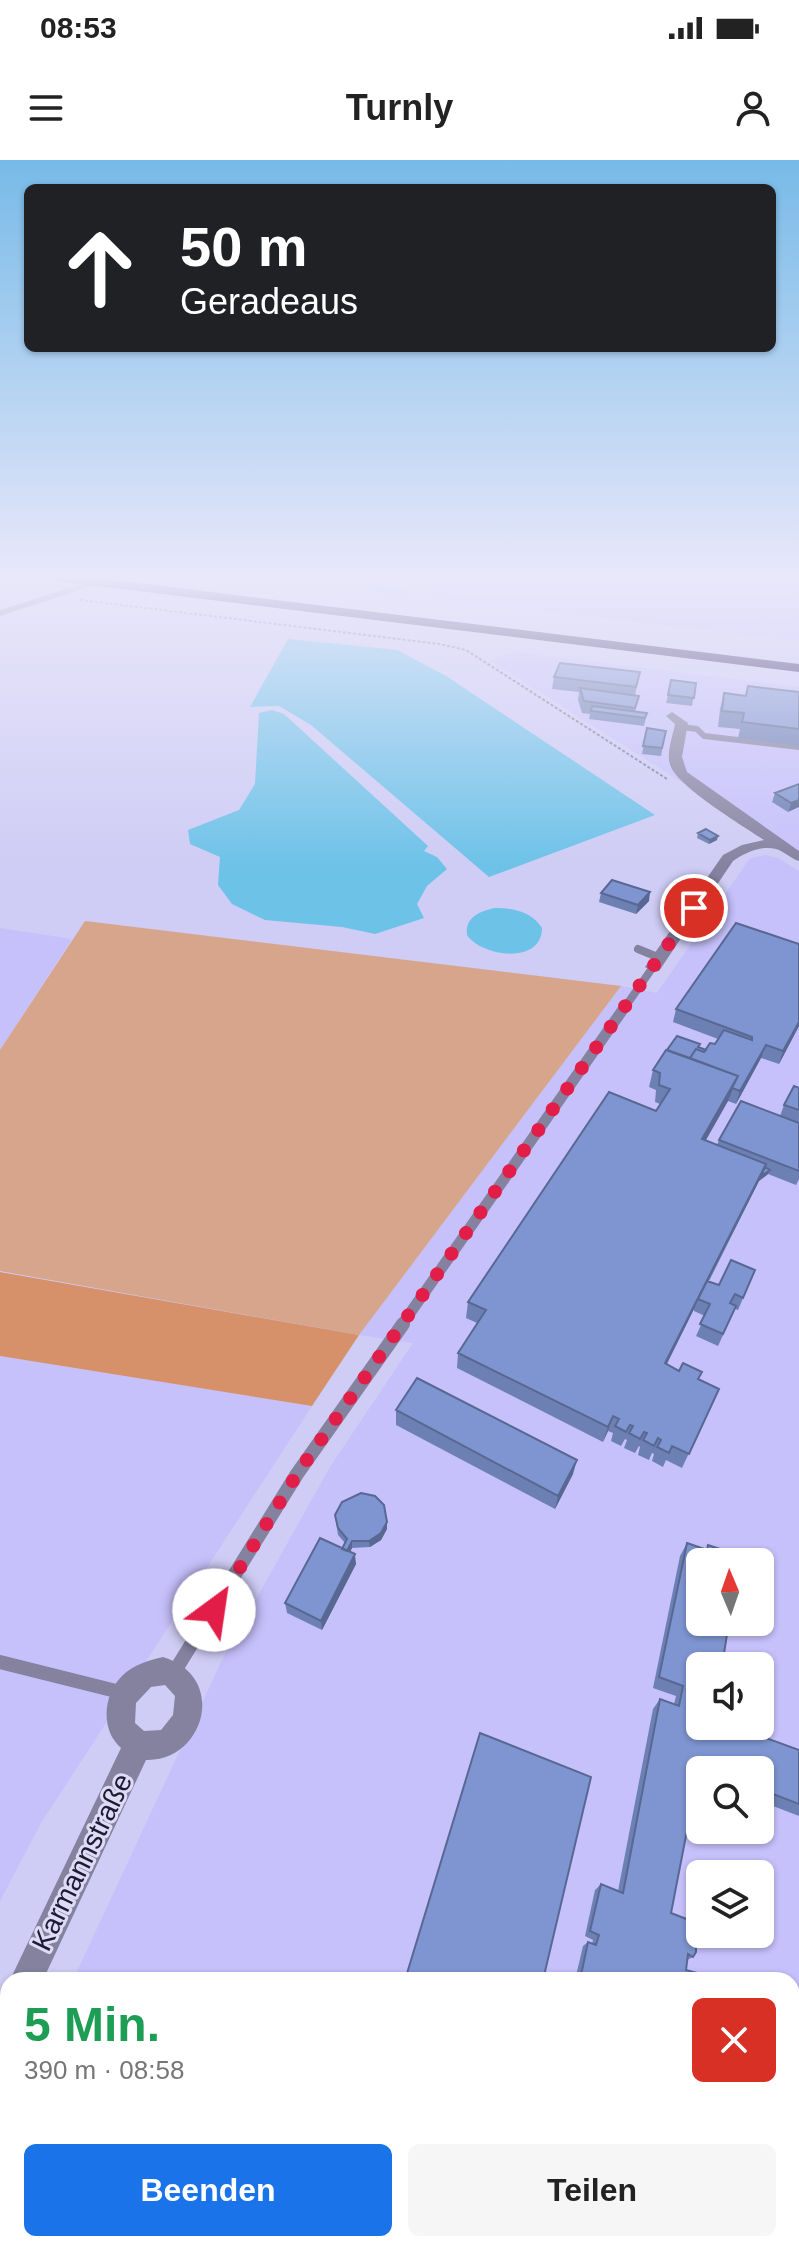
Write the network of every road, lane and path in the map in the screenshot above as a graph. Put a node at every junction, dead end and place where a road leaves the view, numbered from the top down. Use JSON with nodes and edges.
{"nodes":[{"id":1,"x":499,"y":672,"type":"edge"},
{"id":2,"x":677,"y":721,"type":"joint"},
{"id":3,"x":799,"y":747,"type":"edge"},
{"id":4,"x":676,"y":786,"type":"dead end"},
{"id":5,"x":781,"y":845,"type":"junction"},
{"id":6,"x":799,"y":857,"type":"edge"},
{"id":7,"x":638,"y":949,"type":"dead end"},
{"id":8,"x":656,"y":962,"type":"junction"},
{"id":9,"x":0,"y":1662,"type":"edge"},
{"id":10,"x":173,"y":1674,"type":"junction"},
{"id":11,"x":125,"y":1693,"type":"junction"},
{"id":12,"x":138,"y":1745,"type":"junction"},
{"id":13,"x":30,"y":1972,"type":"edge"}],
"edges":[{"from":1,"to":4,"type":"path"},
{"from":2,"to":3,"type":"lane"},
{"from":2,"to":5,"type":"street"},
{"from":5,"to":6,"type":"street"},
{"from":5,"to":8,"type":"street"},
{"from":7,"to":8,"type":"lane"},
{"from":8,"to":10,"type":"lane"},
{"from":9,"to":11,"type":"lane"},
{"from":10,"to":11,"type":"street"},
{"from":10,"to":12,"type":"street"},
{"from":11,"to":12,"type":"street"},
{"from":12,"to":13,"type":"street","name":"Karmannstraße"}]}
